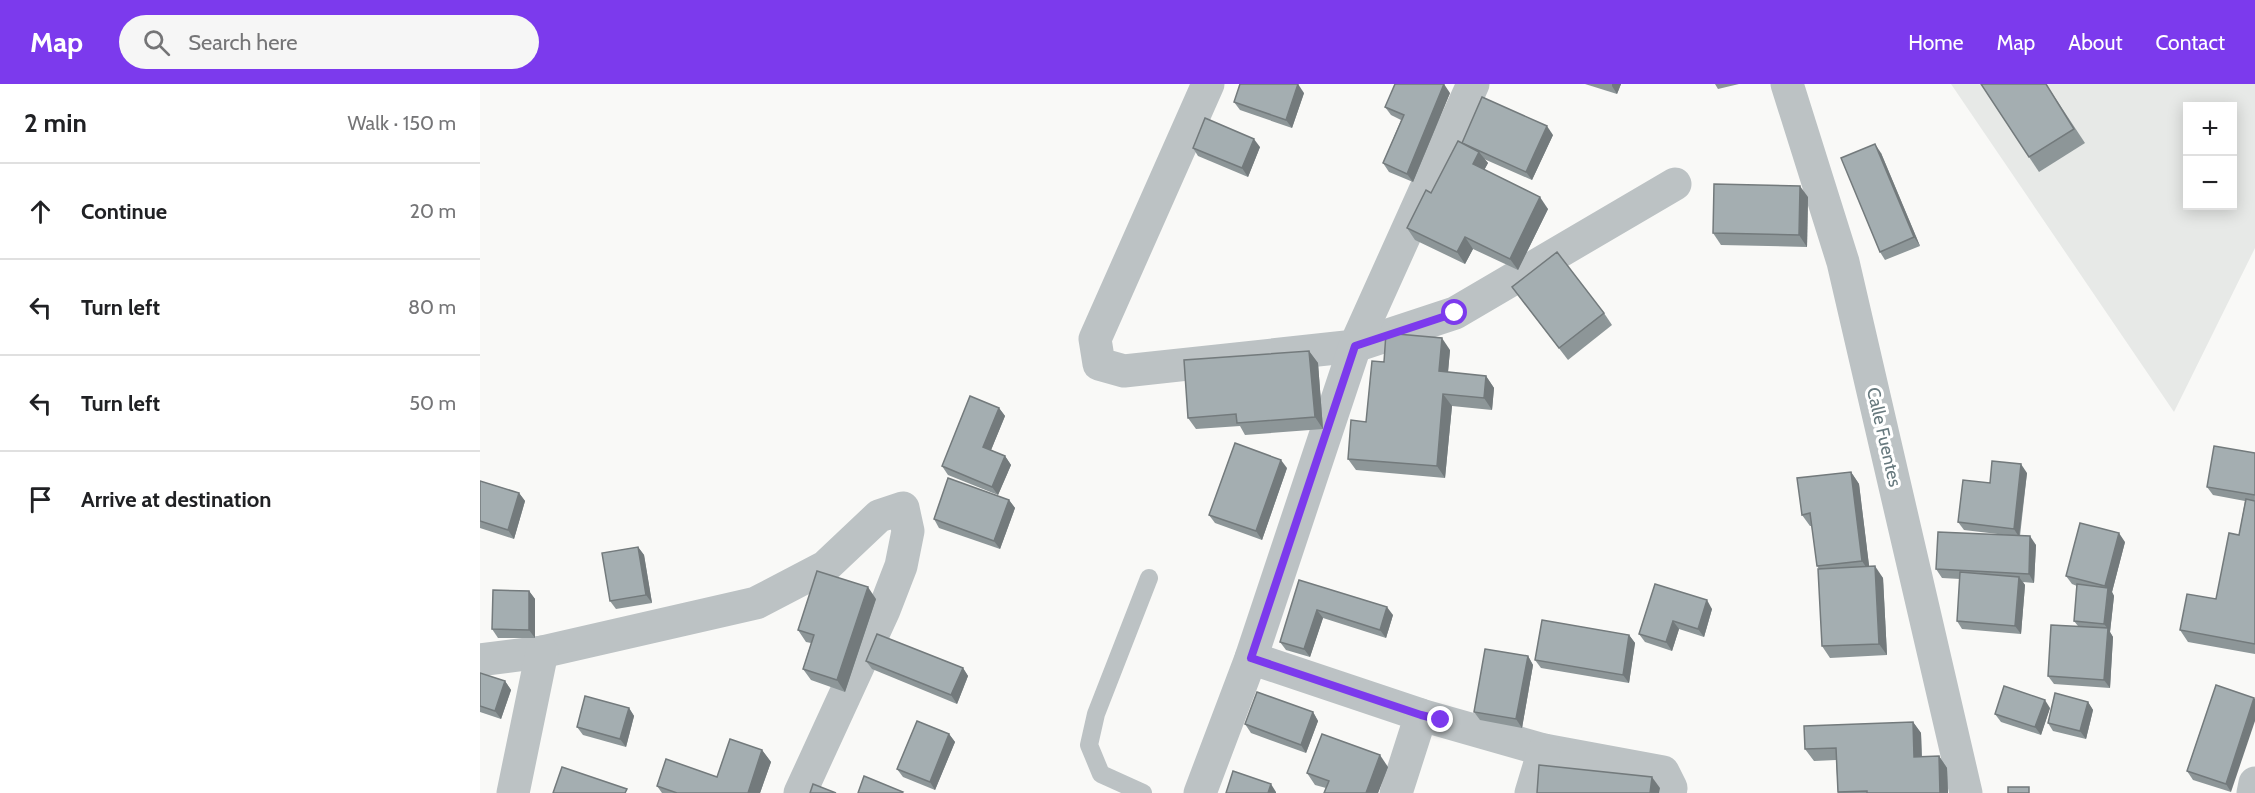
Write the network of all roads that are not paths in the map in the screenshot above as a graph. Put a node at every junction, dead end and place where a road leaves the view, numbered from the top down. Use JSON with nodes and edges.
{"nodes":[{"id":1,"x":1208,"y":84,"type":"edge"},
{"id":2,"x":1473,"y":84,"type":"edge"},
{"id":3,"x":1786,"y":84,"type":"edge"},
{"id":4,"x":1675,"y":184,"type":"dead end"},
{"id":5,"x":1355,"y":346,"type":"junction"},
{"id":6,"x":1149,"y":578,"type":"dead end"},
{"id":7,"x":542,"y":652,"type":"junction"},
{"id":8,"x":1251,"y":658,"type":"junction"},
{"id":9,"x":480,"y":660,"type":"edge"},
{"id":10,"x":1421,"y":715,"type":"junction"},
{"id":11,"x":1544,"y":750,"type":"junction"},
{"id":12,"x":2255,"y":783,"type":"edge"},
{"id":13,"x":513,"y":793,"type":"edge"},
{"id":14,"x":800,"y":793,"type":"edge"},
{"id":15,"x":1143,"y":793,"type":"edge"},
{"id":16,"x":1200,"y":793,"type":"edge"},
{"id":17,"x":1396,"y":793,"type":"edge"},
{"id":18,"x":1531,"y":793,"type":"edge"},
{"id":19,"x":1670,"y":793,"type":"edge"},
{"id":20,"x":1966,"y":793,"type":"edge"},
{"id":21,"x":2253,"y":793,"type":"edge"}],
"edges":[{"from":1,"to":5,"type":"street"},
{"from":2,"to":5,"type":"street"},
{"from":3,"to":20,"type":"street","name":"Calle Fuentes"},
{"from":4,"to":5,"type":"street"},
{"from":5,"to":8,"type":"street"},
{"from":6,"to":15,"type":"lane"},
{"from":7,"to":9,"type":"street"},
{"from":7,"to":13,"type":"street"},
{"from":7,"to":14,"type":"street"},
{"from":8,"to":10,"type":"street"},
{"from":8,"to":16,"type":"street"},
{"from":10,"to":11,"type":"street"},
{"from":10,"to":17,"type":"street"},
{"from":11,"to":18,"type":"street"},
{"from":11,"to":19,"type":"street"},
{"from":12,"to":21,"type":"street"}]}
